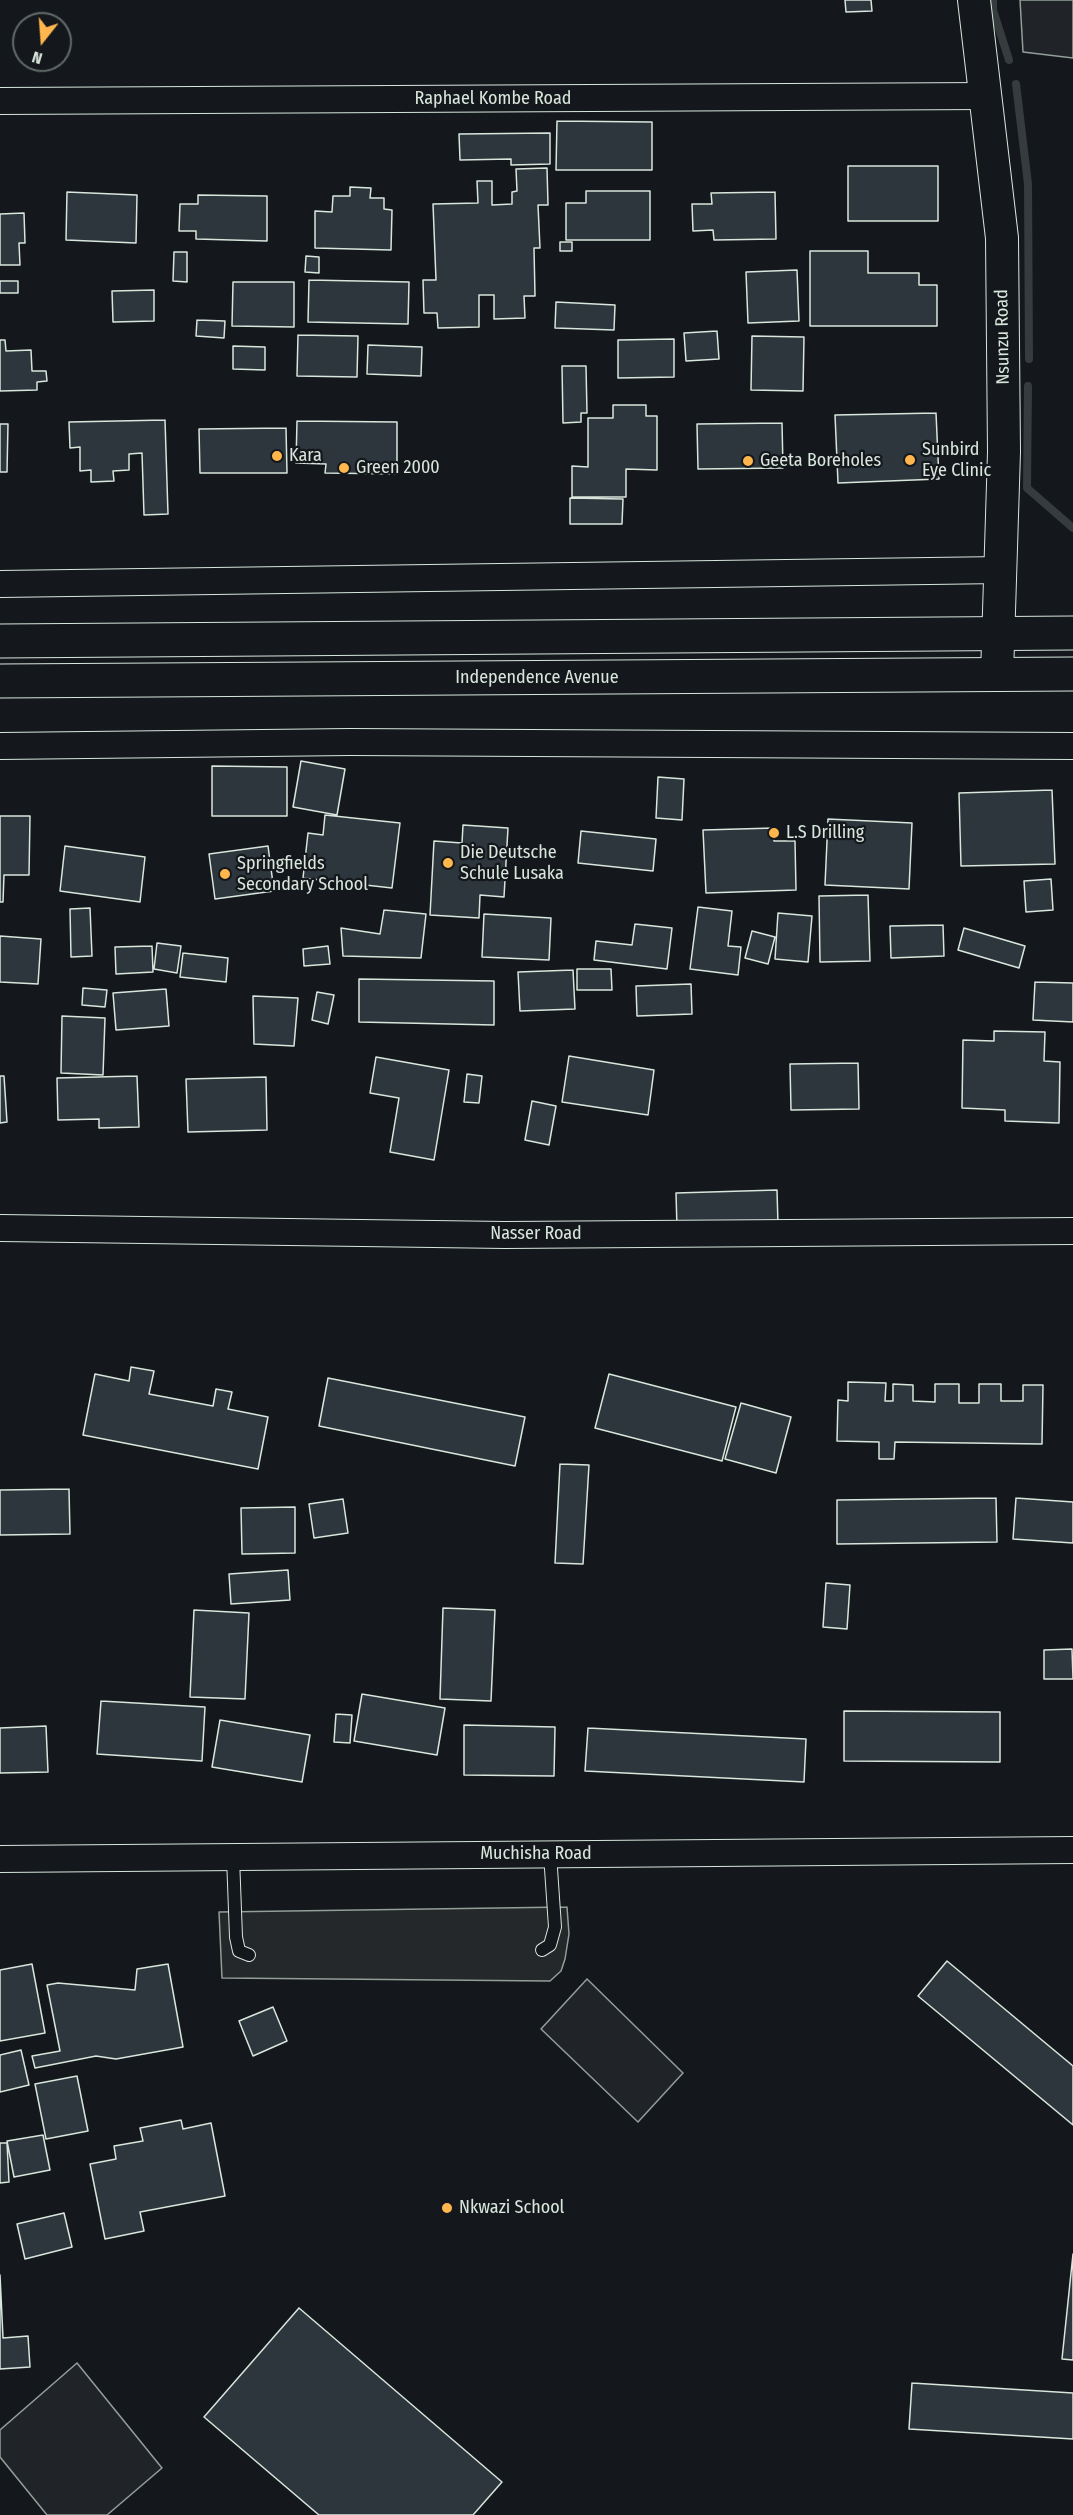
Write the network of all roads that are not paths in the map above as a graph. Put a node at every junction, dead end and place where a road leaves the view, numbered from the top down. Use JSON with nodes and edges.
{"nodes":[{"id":1,"x":974,"y":0,"type":"edge"},
{"id":2,"x":985,"y":96,"type":"junction"},
{"id":3,"x":0,"y":101,"type":"edge"},
{"id":4,"x":1000,"y":570,"type":"junction"},
{"id":5,"x":0,"y":584,"type":"edge"},
{"id":6,"x":999,"y":633,"type":"junction"},
{"id":7,"x":1073,"y":633,"type":"edge"},
{"id":8,"x":0,"y":641,"type":"edge"},
{"id":9,"x":1073,"y":674,"type":"edge"},
{"id":10,"x":997,"y":675,"type":"junction"},
{"id":11,"x":0,"y":681,"type":"edge"},
{"id":12,"x":0,"y":746,"type":"edge"},
{"id":13,"x":1073,"y":746,"type":"edge"},
{"id":14,"x":0,"y":1228,"type":"edge"},
{"id":15,"x":1073,"y":1231,"type":"edge"},
{"id":16,"x":1073,"y":1851,"type":"edge"},
{"id":17,"x":550,"y":1854,"type":"junction"},
{"id":18,"x":233,"y":1857,"type":"junction"},
{"id":19,"x":0,"y":1859,"type":"edge"},
{"id":20,"x":542,"y":1950,"type":"dead end"},
{"id":21,"x":249,"y":1955,"type":"dead end"}],
"edges":[{"from":1,"to":2,"type":"street","name":"Nsunzu Road"},
{"from":2,"to":3,"type":"street","name":"Raphael Kombe Road"},
{"from":2,"to":4,"type":"street","name":"Nsunzu Road"},
{"from":4,"to":5,"type":"street"},
{"from":4,"to":6,"type":"street","name":"Nsunzu Road"},
{"from":6,"to":7,"type":"main road"},
{"from":6,"to":8,"type":"main road"},
{"from":6,"to":10,"type":"street","name":"Nsunzu Road"},
{"from":9,"to":10,"type":"main road","name":"Independence Avenue"},
{"from":10,"to":11,"type":"main road","name":"Independence Avenue"},
{"from":12,"to":13,"type":"street"},
{"from":14,"to":15,"type":"street","name":"Nasser Road"},
{"from":16,"to":17,"type":"street","name":"Muchisha Road"},
{"from":17,"to":18,"type":"street","name":"Muchisha Road"},
{"from":17,"to":20,"type":"lane"},
{"from":18,"to":19,"type":"street","name":"Muchisha Road"},
{"from":18,"to":21,"type":"lane"}]}
